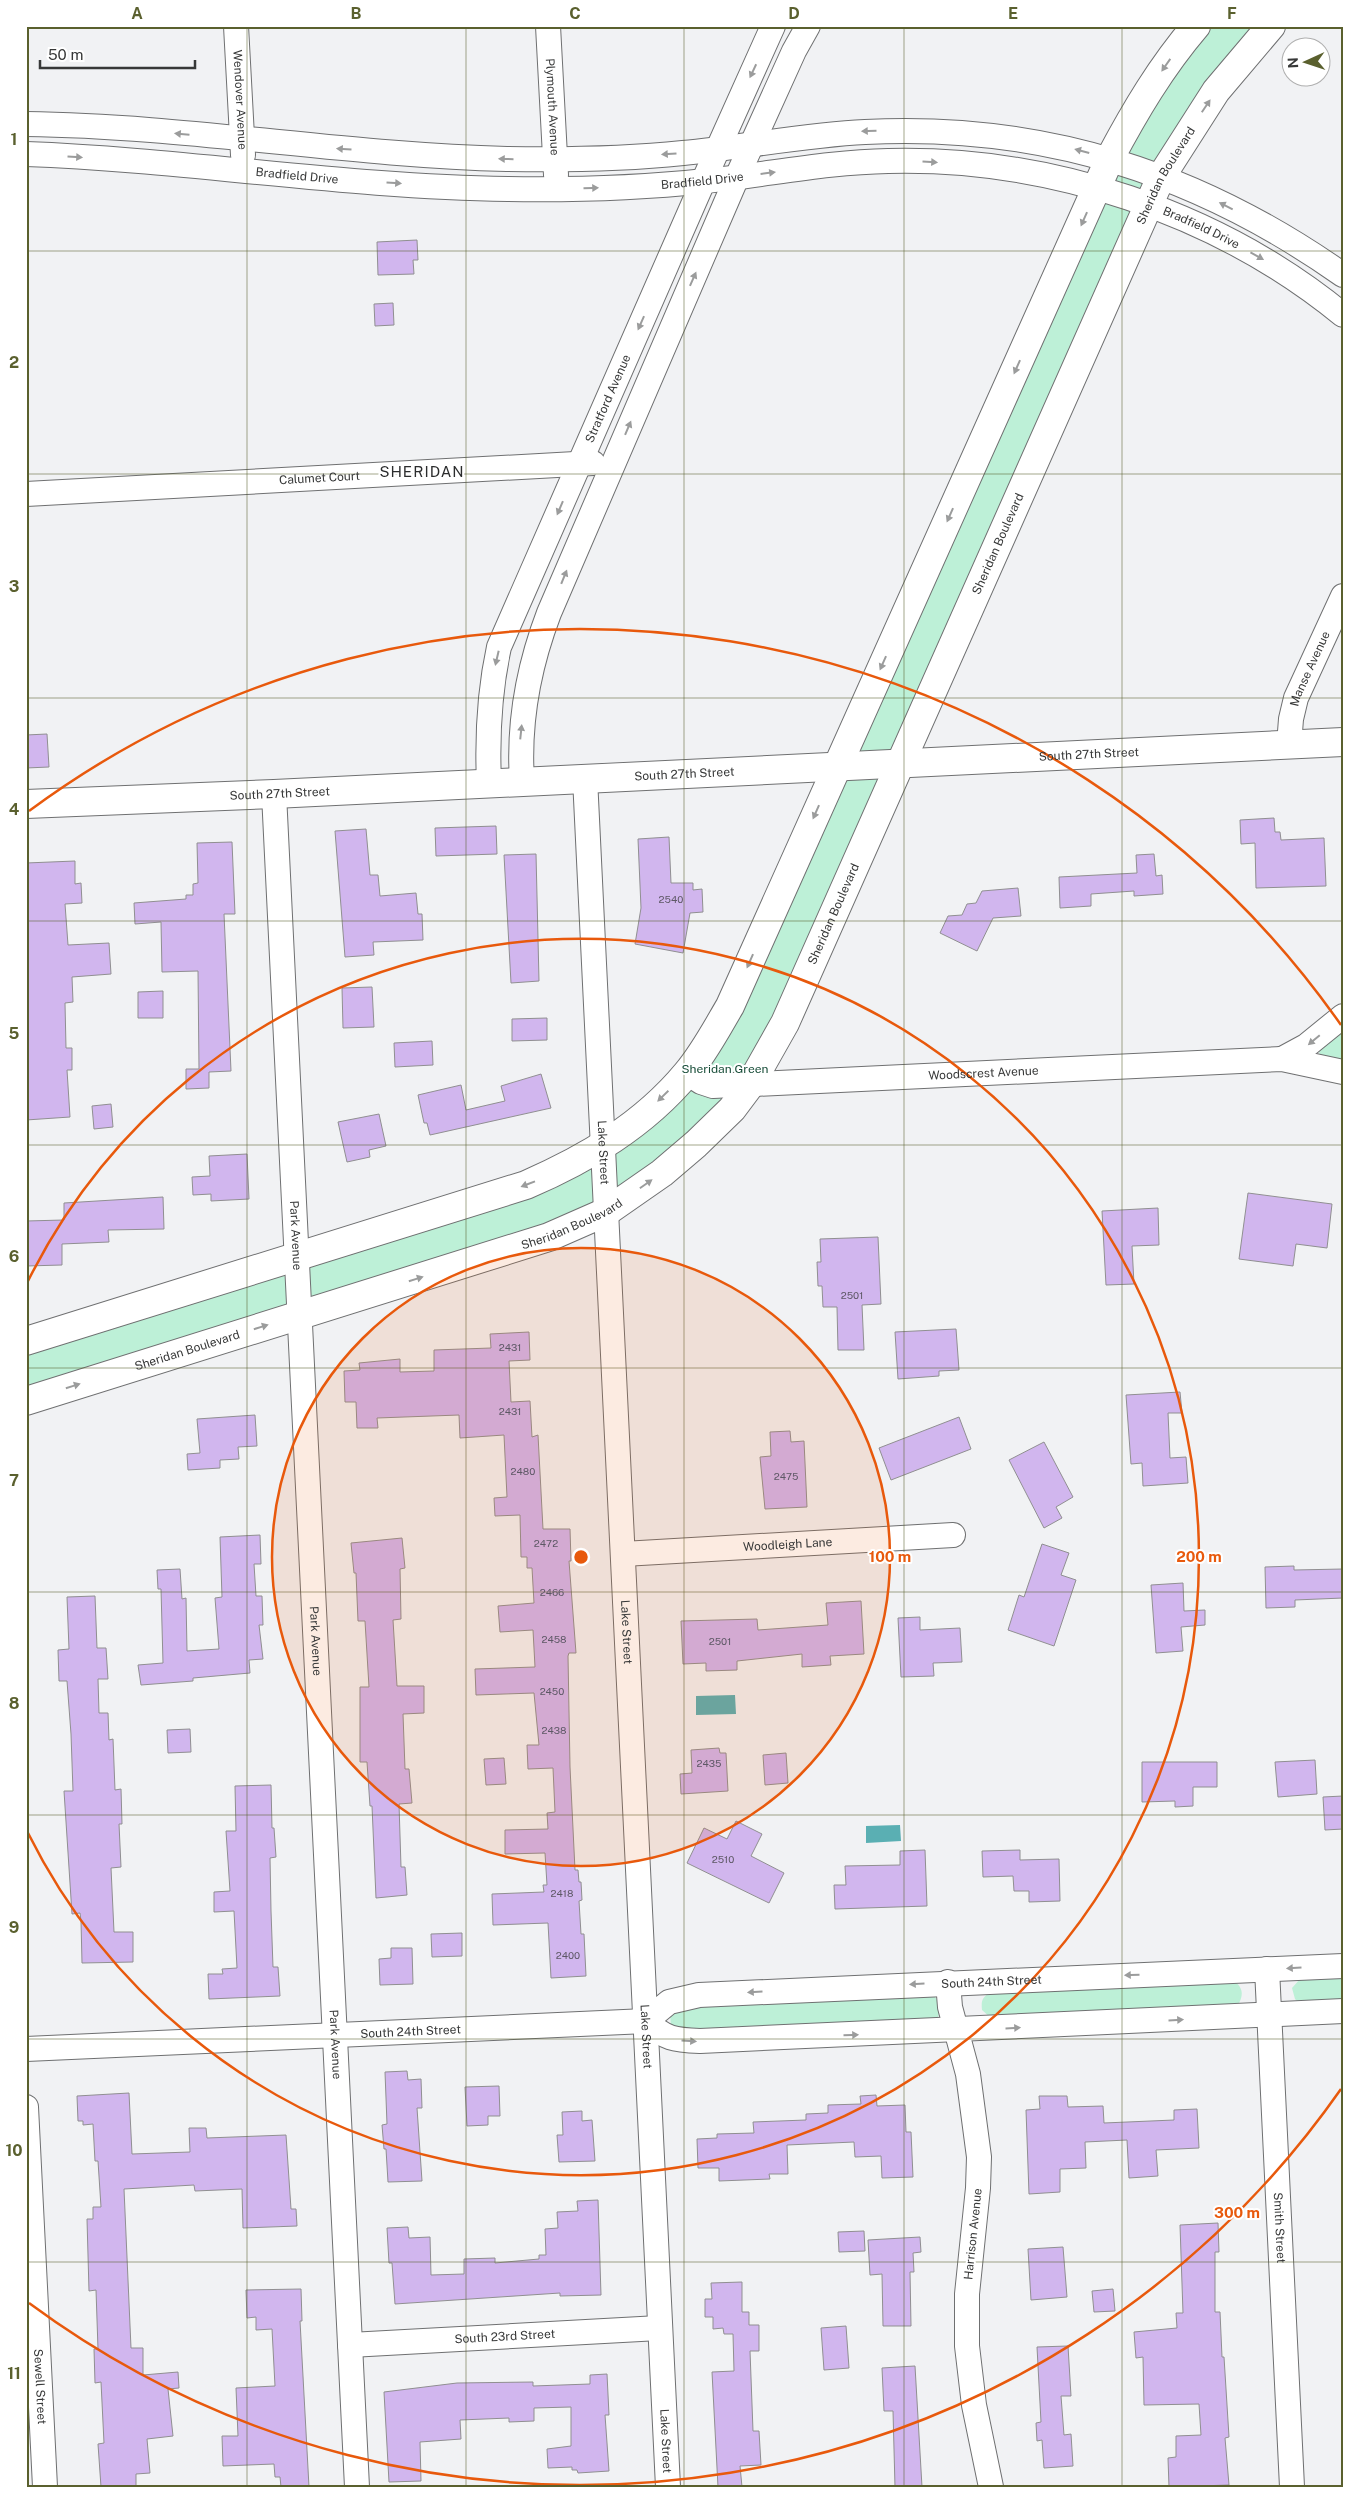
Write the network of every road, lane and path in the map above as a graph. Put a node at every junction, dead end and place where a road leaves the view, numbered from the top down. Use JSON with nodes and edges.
{"nodes":[{"id":1,"x":236,"y":26,"type":"edge"},
{"id":2,"x":548,"y":26,"type":"edge"},
{"id":3,"x":773,"y":26,"type":"edge"},
{"id":4,"x":808,"y":26,"type":"edge"},
{"id":5,"x":1196,"y":26,"type":"edge"},
{"id":6,"x":1271,"y":26,"type":"edge"},
{"id":7,"x":26,"y":124,"type":"edge"},
{"id":8,"x":242,"y":139,"type":"junction"},
{"id":9,"x":752,"y":144,"type":"junction"},
{"id":10,"x":717,"y":149,"type":"junction"},
{"id":11,"x":26,"y":154,"type":"edge"},
{"id":12,"x":555,"y":158,"type":"junction"},
{"id":13,"x":1110,"y":158,"type":"junction"},
{"id":14,"x":244,"y":172,"type":"junction"},
{"id":15,"x":737,"y":177,"type":"junction"},
{"id":16,"x":1162,"y":177,"type":"junction"},
{"id":17,"x":703,"y":182,"type":"junction"},
{"id":18,"x":1098,"y":188,"type":"junction"},
{"id":19,"x":557,"y":189,"type":"junction"},
{"id":20,"x":1149,"y":206,"type":"junction"},
{"id":21,"x":1343,"y":275,"type":"edge"},
{"id":22,"x":1343,"y":315,"type":"edge"},
{"id":23,"x":579,"y":464,"type":"junction"},
{"id":24,"x":612,"y":465,"type":"junction"},
{"id":25,"x":26,"y":494,"type":"edge"},
{"id":26,"x":1343,"y":596,"type":"edge"},
{"id":27,"x":1343,"y":742,"type":"edge"},
{"id":28,"x":1289,"y":745,"type":"junction"},
{"id":29,"x":901,"y":764,"type":"junction"},
{"id":30,"x":836,"y":768,"type":"junction"},
{"id":31,"x":585,"y":778,"type":"junction"},
{"id":32,"x":522,"y":781,"type":"junction"},
{"id":33,"x":489,"y":783,"type":"junction"},
{"id":34,"x":274,"y":794,"type":"junction"},
{"id":35,"x":26,"y":804,"type":"edge"},
{"id":36,"x":1343,"y":1016,"type":"edge"},
{"id":37,"x":1282,"y":1059,"type":"junction"},
{"id":38,"x":1343,"y":1072,"type":"edge"},
{"id":39,"x":687,"y":1073,"type":"junction"},
{"id":40,"x":750,"y":1085,"type":"junction"},
{"id":41,"x":603,"y":1147,"type":"junction"},
{"id":42,"x":606,"y":1212,"type":"junction"},
{"id":43,"x":297,"y":1257,"type":"junction"},
{"id":44,"x":300,"y":1315,"type":"junction"},
{"id":45,"x":26,"y":1341,"type":"edge"},
{"id":46,"x":26,"y":1401,"type":"edge"},
{"id":47,"x":954,"y":1535,"type":"dead end"},
{"id":48,"x":623,"y":1554,"type":"junction"},
{"id":49,"x":1343,"y":1966,"type":"edge"},
{"id":50,"x":1267,"y":1969,"type":"junction"},
{"id":51,"x":948,"y":1982,"type":"junction"},
{"id":52,"x":1343,"y":2012,"type":"edge"},
{"id":53,"x":1269,"y":2015,"type":"junction"},
{"id":54,"x":646,"y":2021,"type":"junction"},
{"id":55,"x":955,"y":2031,"type":"junction"},
{"id":56,"x":335,"y":2035,"type":"junction"},
{"id":57,"x":26,"y":2049,"type":"edge"},
{"id":58,"x":26,"y":2107,"type":"edge"},
{"id":59,"x":659,"y":2328,"type":"junction"},
{"id":60,"x":350,"y":2345,"type":"junction"},
{"id":61,"x":45,"y":2487,"type":"edge"},
{"id":62,"x":357,"y":2487,"type":"edge"},
{"id":63,"x":668,"y":2487,"type":"edge"},
{"id":64,"x":991,"y":2487,"type":"edge"},
{"id":65,"x":1292,"y":2487,"type":"edge"}],
"edges":[{"from":1,"to":8,"type":"street","name":"Wendover Avenue"},
{"from":2,"to":12,"type":"street","name":"Plymouth Avenue"},
{"from":3,"to":10,"type":"street","name":"Stratford Avenue","one_way":true},
{"from":4,"to":9,"type":"street"},
{"from":5,"to":13,"type":"main road","one_way":true},
{"from":16,"to":6,"type":"main road","name":"Sheridan Boulevard","one_way":true},
{"from":8,"to":7,"type":"street","one_way":true},
{"from":12,"to":8,"type":"street","one_way":true},
{"from":8,"to":14,"type":"street","name":"Wendover Avenue"},
{"from":9,"to":10,"type":"street"},
{"from":13,"to":9,"type":"street","one_way":true},
{"from":9,"to":15,"type":"street"},
{"from":10,"to":12,"type":"street","one_way":true},
{"from":10,"to":17,"type":"street","name":"Stratford Avenue"},
{"from":11,"to":14,"type":"street","name":"Bradfield Drive","one_way":true},
{"from":12,"to":19,"type":"street","name":"Plymouth Avenue"},
{"from":13,"to":16,"type":"street"},
{"from":13,"to":18,"type":"main road"},
{"from":14,"to":19,"type":"street","name":"Bradfield Drive","one_way":true},
{"from":15,"to":17,"type":"street","name":"Bradfield Drive"},
{"from":15,"to":18,"type":"street","name":"Bradfield Drive","one_way":true},
{"from":24,"to":15,"type":"street","one_way":true},
{"from":16,"to":20,"type":"main road","name":"Sheridan Boulevard"},
{"from":21,"to":16,"type":"street","one_way":true},
{"from":19,"to":17,"type":"street","name":"Bradfield Drive","one_way":true},
{"from":17,"to":23,"type":"street","name":"Stratford Avenue","one_way":true},
{"from":18,"to":20,"type":"street","name":"Bradfield Drive"},
{"from":18,"to":30,"type":"main road","one_way":true},
{"from":20,"to":22,"type":"street","name":"Bradfield Drive","one_way":true},
{"from":20,"to":29,"type":"main road","name":"Sheridan Boulevard"},
{"from":23,"to":24,"type":"street","name":"Calumet Court"},
{"from":23,"to":25,"type":"street","name":"Calumet Court"},
{"from":23,"to":33,"type":"street","name":"Stratford Avenue","one_way":true},
{"from":32,"to":24,"type":"street","one_way":true},
{"from":26,"to":28,"type":"street","name":"Manse Avenue"},
{"from":27,"to":28,"type":"main road","name":"South 27th Street"},
{"from":28,"to":29,"type":"main road","name":"South 27th Street"},
{"from":29,"to":30,"type":"main road","name":"South 27th Street"},
{"from":29,"to":40,"type":"main road","name":"Sheridan Boulevard"},
{"from":30,"to":31,"type":"main road","name":"South 27th Street"},
{"from":30,"to":39,"type":"main road","one_way":true},
{"from":31,"to":32,"type":"main road","name":"South 27th Street"},
{"from":31,"to":41,"type":"street","name":"Lake Street"},
{"from":32,"to":33,"type":"main road","name":"South 27th Street"},
{"from":33,"to":34,"type":"main road","name":"South 27th Street"},
{"from":34,"to":35,"type":"main road","name":"South 27th Street"},
{"from":34,"to":43,"type":"street","name":"Park Avenue"},
{"from":36,"to":37,"type":"street","name":"Woodscrest Avenue","one_way":true},
{"from":37,"to":38,"type":"street","name":"Woodscrest Avenue"},
{"from":37,"to":40,"type":"street","name":"Woodscrest Avenue"},
{"from":39,"to":40,"type":"street","name":"Woodscrest Avenue"},
{"from":39,"to":41,"type":"main road","one_way":true},
{"from":42,"to":40,"type":"main road","name":"Sheridan Boulevard","one_way":true},
{"from":41,"to":42,"type":"street","name":"Lake Street"},
{"from":41,"to":43,"type":"main road","one_way":true},
{"from":44,"to":42,"type":"main road","name":"Sheridan Boulevard","one_way":true},
{"from":42,"to":48,"type":"street","name":"Lake Street"},
{"from":43,"to":44,"type":"street","name":"Park Avenue"},
{"from":43,"to":45,"type":"main road"},
{"from":46,"to":44,"type":"main road","name":"Sheridan Boulevard","one_way":true},
{"from":44,"to":56,"type":"street","name":"Park Avenue"},
{"from":47,"to":48,"type":"street","name":"Woodleigh Lane"},
{"from":48,"to":54,"type":"street","name":"Lake Street"},
{"from":49,"to":50,"type":"street","name":"South 24th Street","one_way":true},
{"from":50,"to":51,"type":"street","name":"South 24th Street","one_way":true},
{"from":50,"to":53,"type":"street","name":"Smith Street"},
{"from":51,"to":54,"type":"street","name":"South 24th Street","one_way":true},
{"from":51,"to":55,"type":"street","name":"Harrison Avenue"},
{"from":52,"to":53,"type":"street"},
{"from":55,"to":53,"type":"street","one_way":true},
{"from":53,"to":65,"type":"street","name":"Smith Street"},
{"from":54,"to":55,"type":"street","one_way":true},
{"from":54,"to":56,"type":"street","name":"South 24th Street"},
{"from":54,"to":59,"type":"street","name":"Lake Street"},
{"from":55,"to":64,"type":"street","name":"Harrison Avenue"},
{"from":56,"to":57,"type":"street","name":"South 24th Street"},
{"from":56,"to":60,"type":"street","name":"Park Avenue"},
{"from":58,"to":61,"type":"street","name":"Sewell Street"},
{"from":59,"to":60,"type":"street","name":"South 23rd Street"},
{"from":59,"to":63,"type":"street","name":"Lake Street"},
{"from":60,"to":62,"type":"street","name":"Park Avenue"}]}
